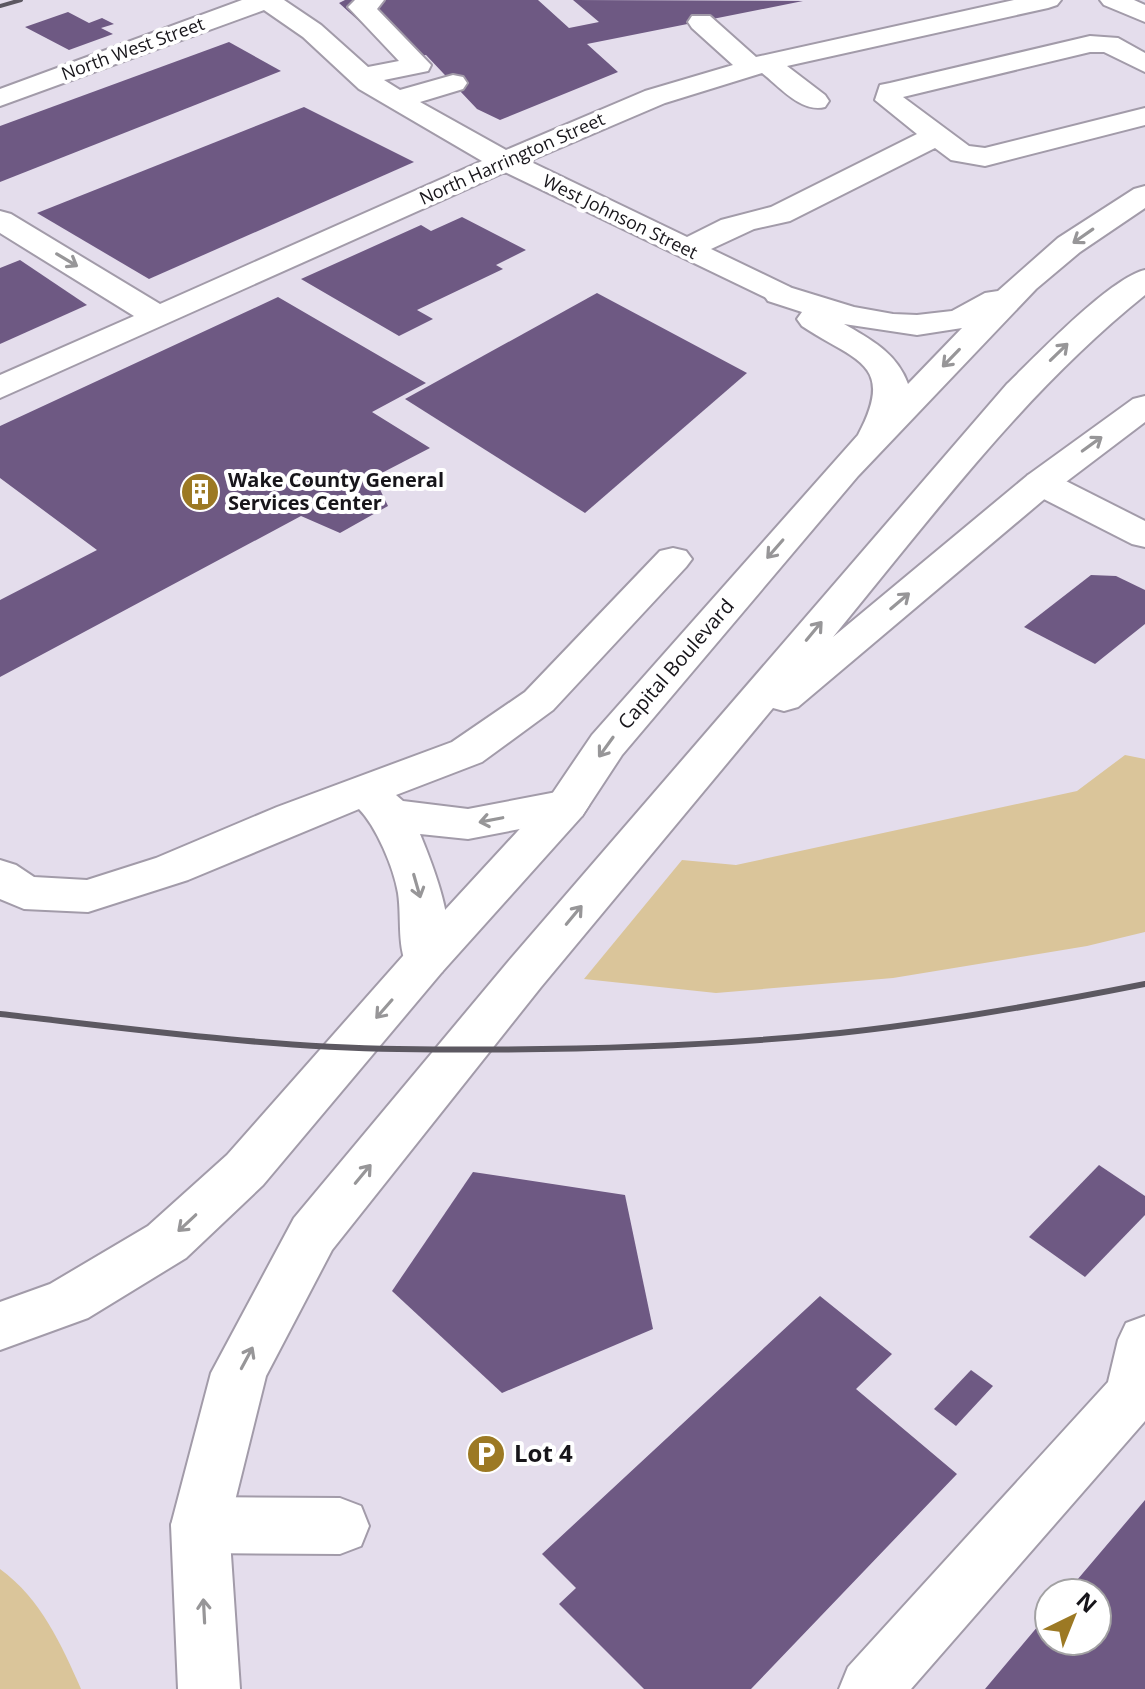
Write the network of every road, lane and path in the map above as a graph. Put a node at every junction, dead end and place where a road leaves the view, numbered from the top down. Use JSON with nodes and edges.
{"nodes":[{"id":1,"x":266,"y":0,"type":"edge"},
{"id":2,"x":1048,"y":0,"type":"edge"},
{"id":3,"x":1113,"y":0,"type":"edge"},
{"id":4,"x":372,"y":1,"type":"edge"},
{"id":5,"x":1145,"y":14,"type":"edge"},
{"id":6,"x":701,"y":22,"type":"dead end"},
{"id":7,"x":1145,"y":64,"type":"edge"},
{"id":8,"x":758,"y":65,"type":"junction"},
{"id":9,"x":361,"y":77,"type":"junction"},
{"id":10,"x":453,"y":83,"type":"dead end"},
{"id":11,"x":0,"y":98,"type":"edge"},
{"id":12,"x":397,"y":100,"type":"junction"},
{"id":13,"x":815,"y":101,"type":"dead end"},
{"id":14,"x":1145,"y":116,"type":"edge"},
{"id":15,"x":936,"y":136,"type":"junction"},
{"id":16,"x":504,"y":162,"type":"junction"},
{"id":17,"x":1145,"y":195,"type":"edge"},
{"id":18,"x":0,"y":220,"type":"edge"},
{"id":19,"x":688,"y":250,"type":"junction"},
{"id":20,"x":1145,"y":279,"type":"edge"},
{"id":21,"x":1025,"y":282,"type":"junction"},
{"id":22,"x":779,"y":294,"type":"junction"},
{"id":23,"x":157,"y":316,"type":"junction"},
{"id":24,"x":0,"y":388,"type":"edge"},
{"id":25,"x":1145,"y":406,"type":"edge"},
{"id":26,"x":874,"y":438,"type":"junction"},
{"id":27,"x":1041,"y":483,"type":"junction"},
{"id":28,"x":1145,"y":536,"type":"edge"},
{"id":29,"x":673,"y":559,"type":"dead end"},
{"id":30,"x":690,"y":777,"type":"junction"},
{"id":31,"x":379,"y":803,"type":"junction"},
{"id":32,"x":567,"y":805,"type":"junction"},
{"id":33,"x":0,"y":876,"type":"edge"},
{"id":34,"x":426,"y":960,"type":"junction"},
{"id":35,"x":0,"y":1326,"type":"edge"},
{"id":36,"x":1145,"y":1340,"type":"edge"},
{"id":37,"x":200,"y":1525,"type":"junction"},
{"id":38,"x":340,"y":1526,"type":"dead end"},
{"id":39,"x":209,"y":1689,"type":"edge"},
{"id":40,"x":870,"y":1689,"type":"edge"}],
"edges":[{"from":1,"to":9,"type":"main road","name":"West Johnson Street"},
{"from":1,"to":11,"type":"main road","name":"North West Street"},
{"from":2,"to":8,"type":"main road","name":"North Harrington Street"},
{"from":3,"to":5,"type":"main road"},
{"from":4,"to":9,"type":"main road"},
{"from":6,"to":8,"type":"main road"},
{"from":7,"to":15,"type":"main road"},
{"from":8,"to":13,"type":"main road"},
{"from":8,"to":16,"type":"main road","name":"North Harrington Street"},
{"from":9,"to":12,"type":"main road","name":"West Johnson Street"},
{"from":10,"to":12,"type":"main road"},
{"from":12,"to":16,"type":"main road","name":"West Johnson Street"},
{"from":14,"to":15,"type":"main road"},
{"from":15,"to":19,"type":"main road"},
{"from":16,"to":19,"type":"main road","name":"West Johnson Street"},
{"from":16,"to":23,"type":"main road","name":"North Harrington Street"},
{"from":17,"to":21,"type":"main road","name":"Capital Boulevard","one_way":true},
{"from":18,"to":23,"type":"main road","one_way":true},
{"from":19,"to":22,"type":"main road","name":"West Johnson Street"},
{"from":30,"to":20,"type":"main road","one_way":true},
{"from":21,"to":22,"type":"main road"},
{"from":21,"to":26,"type":"main road","name":"Capital Boulevard","one_way":true},
{"from":22,"to":26,"type":"main road"},
{"from":23,"to":24,"type":"main road","name":"North Harrington Street"},
{"from":27,"to":25,"type":"main road","one_way":true},
{"from":26,"to":32,"type":"main road","name":"Capital Boulevard","one_way":true},
{"from":27,"to":28,"type":"main road"},
{"from":30,"to":27,"type":"main road","one_way":true},
{"from":29,"to":31,"type":"main road"},
{"from":37,"to":30,"type":"main road","one_way":true},
{"from":32,"to":31,"type":"main road","one_way":true},
{"from":31,"to":33,"type":"main road"},
{"from":31,"to":34,"type":"main road","one_way":true},
{"from":32,"to":34,"type":"main road","name":"Capital Boulevard"},
{"from":34,"to":35,"type":"main road","name":"Capital Boulevard","one_way":true},
{"from":36,"to":40,"type":"main road"},
{"from":37,"to":38,"type":"main road"},
{"from":39,"to":37,"type":"main road","one_way":true}]}
